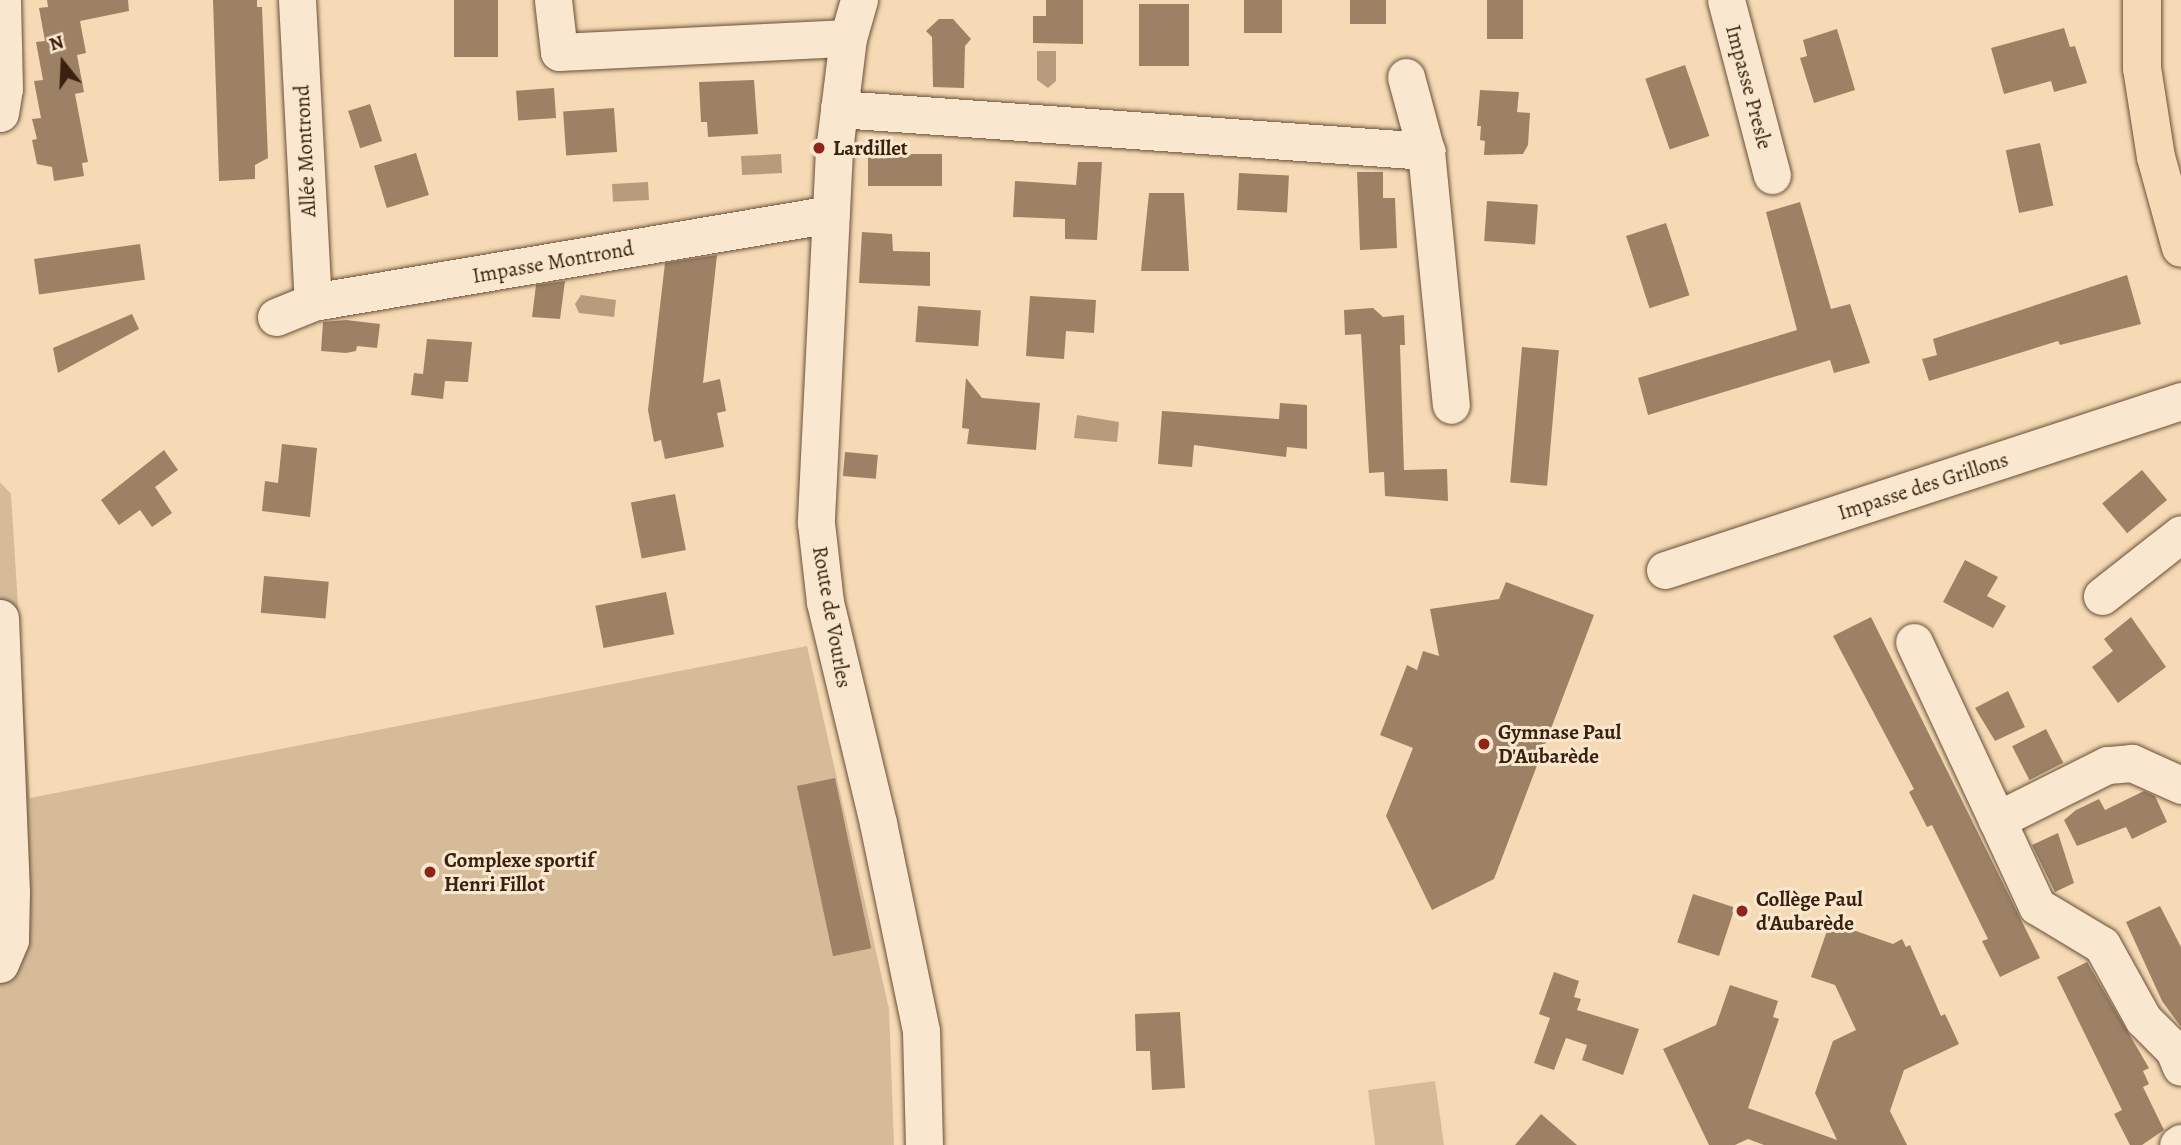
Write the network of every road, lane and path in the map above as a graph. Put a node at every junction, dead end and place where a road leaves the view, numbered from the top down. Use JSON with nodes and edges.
{"nodes":[{"id":1,"x":2,"y":0,"type":"edge"},
{"id":2,"x":298,"y":0,"type":"edge"},
{"id":3,"x":553,"y":0,"type":"edge"},
{"id":4,"x":859,"y":0,"type":"edge"},
{"id":5,"x":1726,"y":0,"type":"edge"},
{"id":6,"x":2142,"y":0,"type":"edge"},
{"id":7,"x":848,"y":38,"type":"junction"},
{"id":8,"x":1406,"y":76,"type":"dead end"},
{"id":9,"x":839,"y":109,"type":"junction"},
{"id":10,"x":0,"y":113,"type":"edge"},
{"id":11,"x":1426,"y":151,"type":"junction"},
{"id":12,"x":1772,"y":175,"type":"dead end"},
{"id":13,"x":831,"y":214,"type":"junction"},
{"id":14,"x":2181,"y":248,"type":"edge"},
{"id":15,"x":313,"y":302,"type":"junction"},
{"id":16,"x":276,"y":317,"type":"dead end"},
{"id":17,"x":2181,"y":401,"type":"edge"},
{"id":18,"x":1451,"y":405,"type":"dead end"},
{"id":19,"x":2181,"y":534,"type":"edge"},
{"id":20,"x":1665,"y":570,"type":"dead end"},
{"id":21,"x":2102,"y":596,"type":"dead end"},
{"id":22,"x":0,"y":618,"type":"edge"},
{"id":23,"x":1914,"y":642,"type":"dead end"},
{"id":24,"x":2181,"y":785,"type":"edge"},
{"id":25,"x":1997,"y":820,"type":"junction"},
{"id":26,"x":0,"y":964,"type":"edge"},
{"id":27,"x":2181,"y":1068,"type":"edge"},
{"id":28,"x":925,"y":1145,"type":"edge"}],
"edges":[{"from":1,"to":10,"type":"street"},
{"from":2,"to":15,"type":"street","name":"Allée Montrond"},
{"from":3,"to":7,"type":"street"},
{"from":4,"to":7,"type":"street","name":"Route de Vourles"},
{"from":5,"to":12,"type":"street","name":"Impasse Presle"},
{"from":6,"to":14,"type":"main road"},
{"from":7,"to":9,"type":"street","name":"Route de Vourles"},
{"from":8,"to":11,"type":"street"},
{"from":9,"to":11,"type":"street"},
{"from":9,"to":13,"type":"street","name":"Route de Vourles"},
{"from":11,"to":18,"type":"street"},
{"from":13,"to":15,"type":"street","name":"Impasse Montrond"},
{"from":13,"to":28,"type":"street","name":"Route de Vourles"},
{"from":15,"to":16,"type":"street","name":"Impasse Montrond"},
{"from":17,"to":20,"type":"street","name":"Impasse des Grillons"},
{"from":19,"to":21,"type":"street"},
{"from":22,"to":26,"type":"street"},
{"from":23,"to":25,"type":"street"},
{"from":24,"to":25,"type":"street"},
{"from":25,"to":27,"type":"street"}]}
